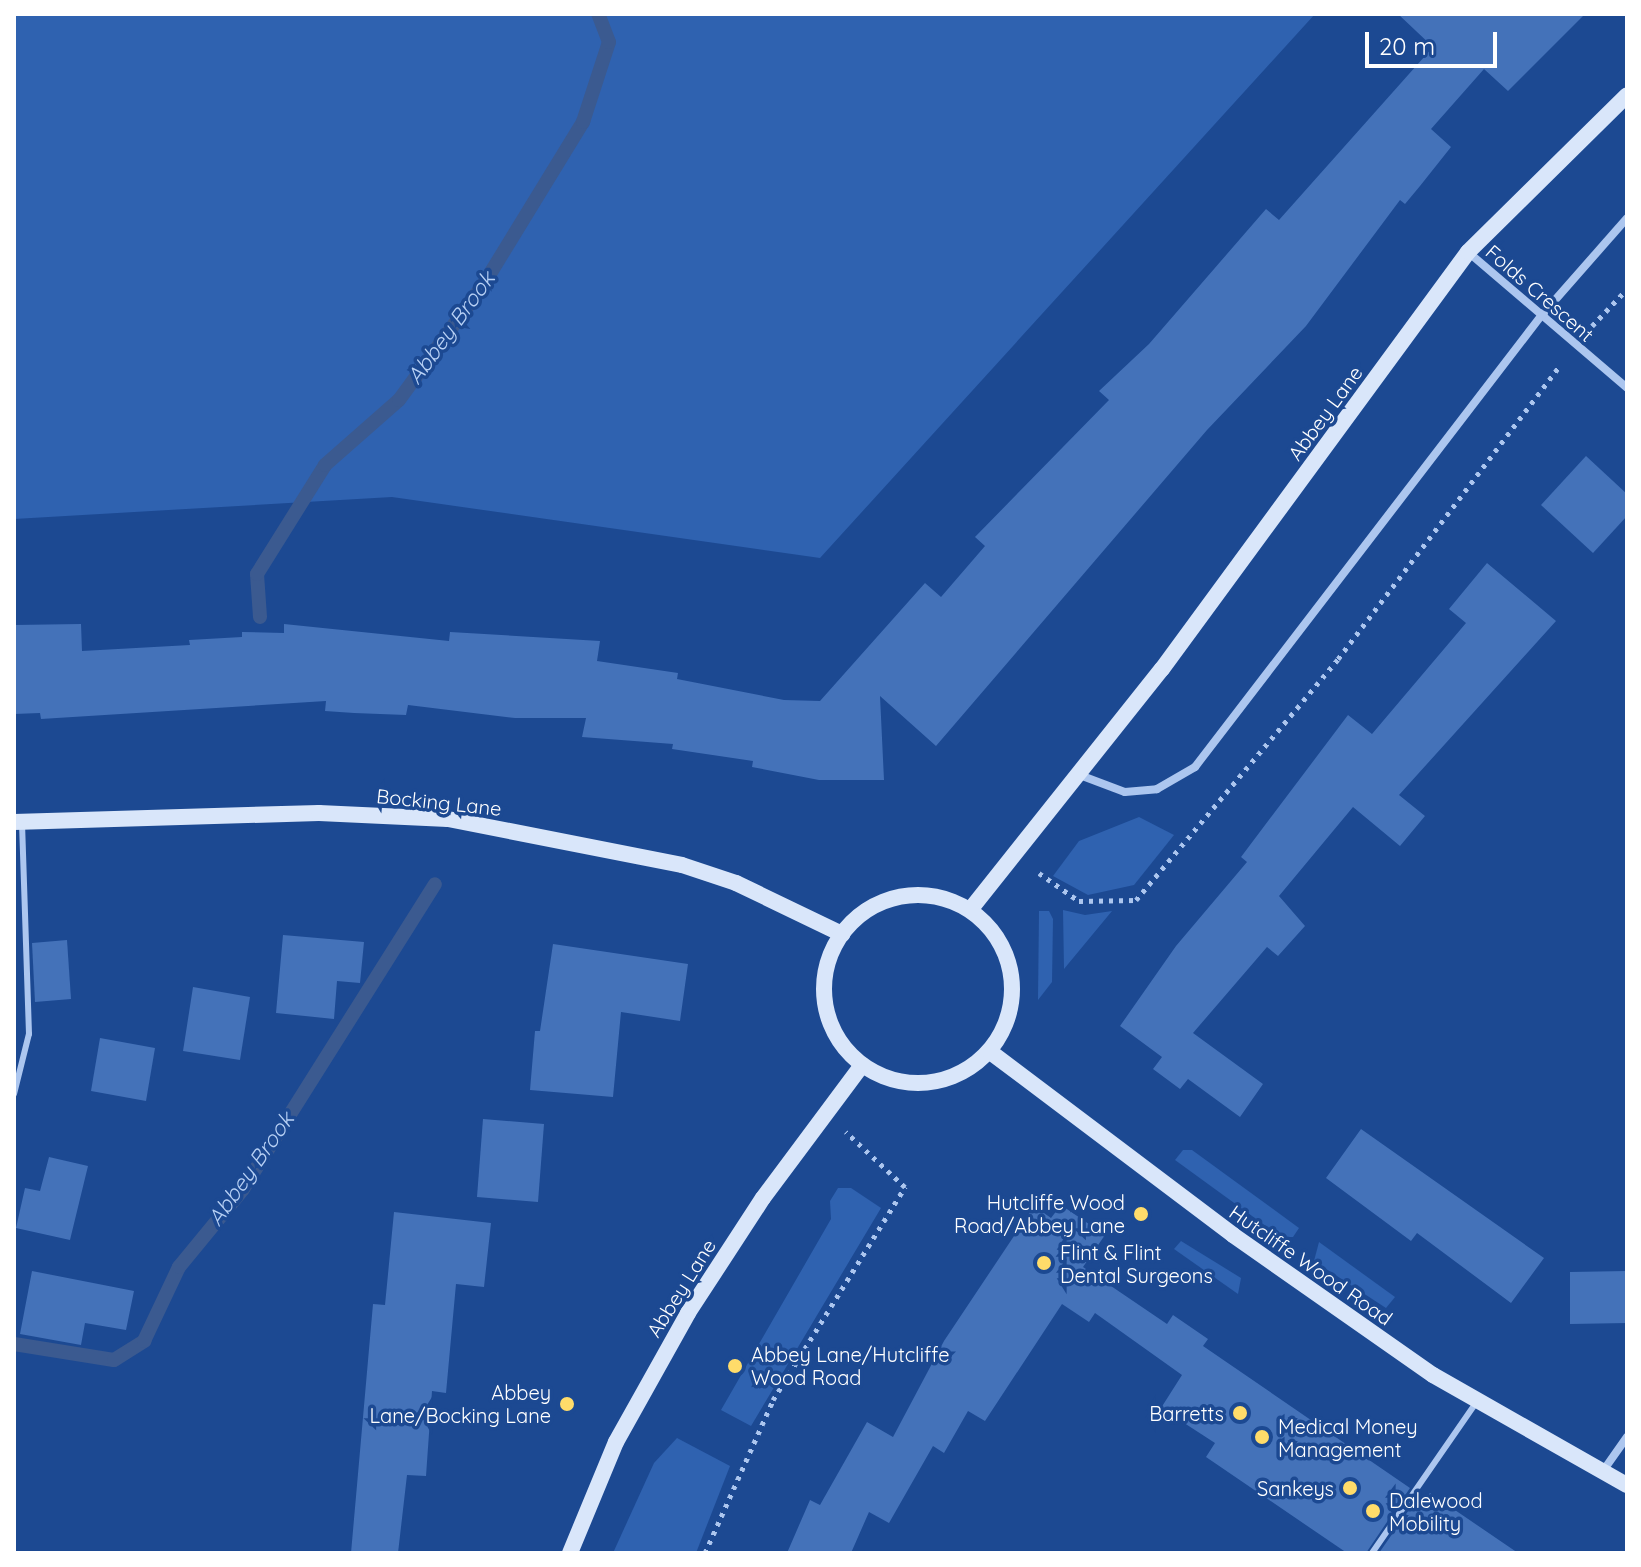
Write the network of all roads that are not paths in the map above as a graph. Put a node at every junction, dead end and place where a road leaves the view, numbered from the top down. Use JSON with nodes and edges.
{"nodes":[{"id":1,"x":1627,"y":95,"type":"edge"},
{"id":2,"x":1627,"y":218,"type":"edge"},
{"id":3,"x":1468,"y":252,"type":"junction"},
{"id":4,"x":1541,"y":316,"type":"junction"},
{"id":5,"x":1627,"y":388,"type":"edge"},
{"id":6,"x":1076,"y":773,"type":"junction"},
{"id":7,"x":18,"y":822,"type":"edge"},
{"id":8,"x":970,"y":910,"type":"junction"},
{"id":9,"x":842,"y":934,"type":"junction"},
{"id":10,"x":989,"y":1051,"type":"junction"},
{"id":11,"x":862,"y":1065,"type":"junction"},
{"id":12,"x":14,"y":1094,"type":"edge"},
{"id":13,"x":1476,"y":1403,"type":"junction"},
{"id":14,"x":1627,"y":1437,"type":"edge"},
{"id":15,"x":1603,"y":1471,"type":"junction"},
{"id":16,"x":1627,"y":1485,"type":"edge"},
{"id":17,"x":570,"y":1553,"type":"edge"},
{"id":18,"x":1372,"y":1553,"type":"edge"}],
"edges":[{"from":1,"to":3,"type":"main road","name":"Abbey Lane"},
{"from":2,"to":4,"type":"street"},
{"from":3,"to":4,"type":"street","name":"Folds Crescent"},
{"from":3,"to":6,"type":"main road","name":"Abbey Lane"},
{"from":4,"to":5,"type":"street","name":"Folds Crescent"},
{"from":4,"to":6,"type":"street"},
{"from":6,"to":8,"type":"main road","name":"Abbey Lane"},
{"from":7,"to":9,"type":"main road","name":"Bocking Lane"},
{"from":7,"to":12,"type":"lane"},
{"from":8,"to":9,"type":"main road"},
{"from":8,"to":10,"type":"main road"},
{"from":9,"to":11,"type":"main road"},
{"from":10,"to":11,"type":"main road"},
{"from":10,"to":13,"type":"main road","name":"Hutcliffe Wood Road"},
{"from":11,"to":17,"type":"main road","name":"Abbey Lane"},
{"from":13,"to":15,"type":"main road","name":"Hutcliffe Wood Road"},
{"from":13,"to":18,"type":"lane"},
{"from":14,"to":15,"type":"street"},
{"from":15,"to":16,"type":"main road","name":"Hutcliffe Wood Road"}]}
